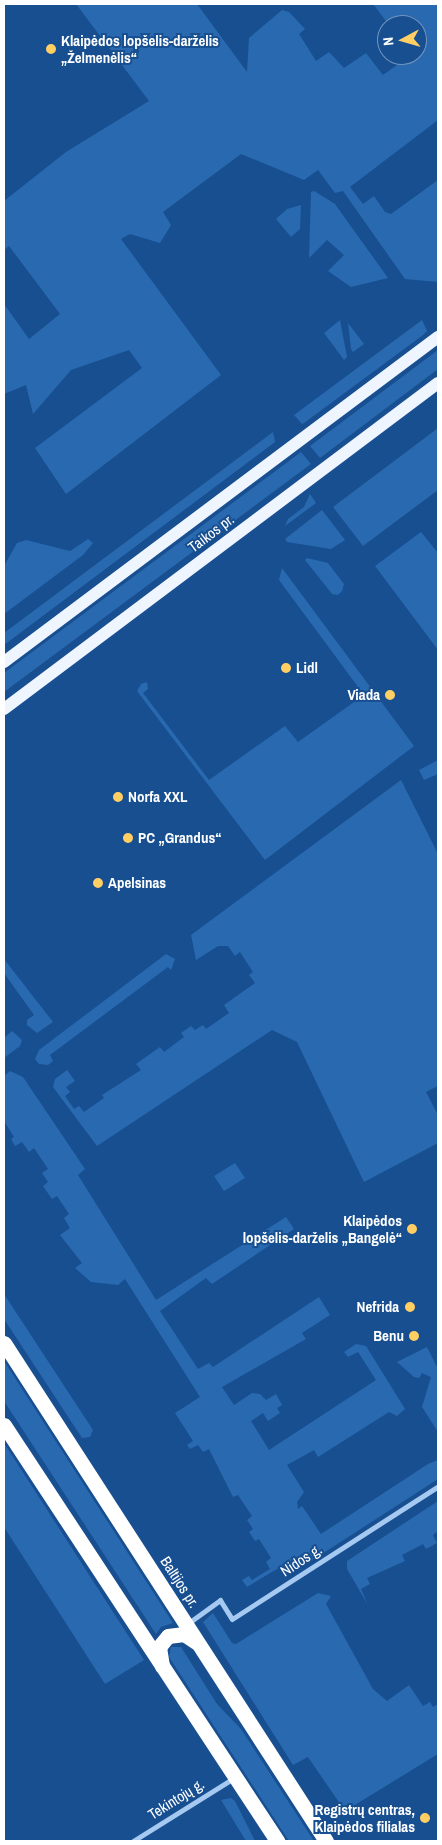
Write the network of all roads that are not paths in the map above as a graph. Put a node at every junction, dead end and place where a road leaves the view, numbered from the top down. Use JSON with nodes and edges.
{"nodes":[{"id":1,"x":438,"y":337,"type":"edge"},
{"id":2,"x":438,"y":383,"type":"edge"},
{"id":3,"x":4,"y":662,"type":"edge"},
{"id":4,"x":4,"y":709,"type":"edge"},
{"id":5,"x":4,"y":1343,"type":"edge"},
{"id":6,"x":4,"y":1424,"type":"edge"},
{"id":7,"x":438,"y":1486,"type":"edge"},
{"id":8,"x":186,"y":1624,"type":"junction"},
{"id":9,"x":199,"y":1644,"type":"junction"},
{"id":10,"x":162,"y":1668,"type":"junction"},
{"id":11,"x":234,"y":1778,"type":"junction"},
{"id":12,"x":133,"y":1841,"type":"edge"},
{"id":13,"x":277,"y":1841,"type":"edge"},
{"id":14,"x":326,"y":1841,"type":"edge"}],
"edges":[{"from":1,"to":3,"type":"main road","name":"Taikos pr."},
{"from":2,"to":4,"type":"main road","name":"Taikos pr."},
{"from":5,"to":8,"type":"highway","name":"Baltijos pr."},
{"from":6,"to":10,"type":"highway"},
{"from":7,"to":8,"type":"street","name":"Nidos g."},
{"from":8,"to":9,"type":"highway","name":"Baltijos pr."},
{"from":9,"to":10,"type":"highway"},
{"from":9,"to":14,"type":"highway","name":"Baltijos pr."},
{"from":10,"to":11,"type":"highway"},
{"from":11,"to":12,"type":"street","name":"Tekintojų g."},
{"from":11,"to":13,"type":"highway"}]}
